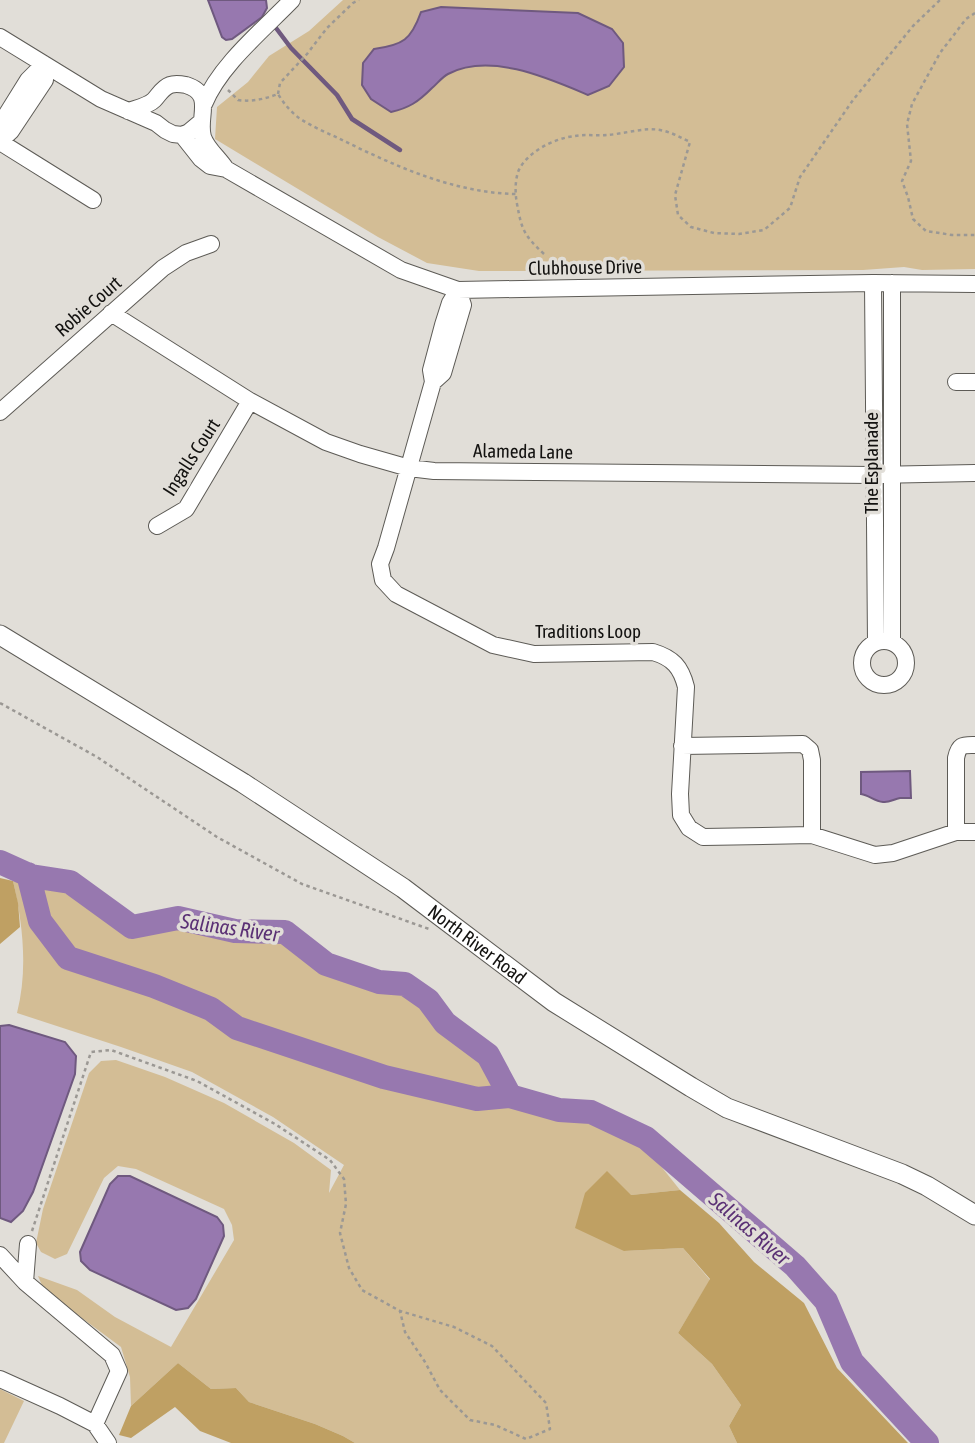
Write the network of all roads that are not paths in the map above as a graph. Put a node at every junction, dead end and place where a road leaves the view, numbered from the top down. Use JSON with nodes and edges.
{"nodes":[{"id":1,"x":292,"y":0,"type":"edge"},
{"id":2,"x":0,"y":37,"type":"edge"},
{"id":3,"x":44,"y":64,"type":"junction"},
{"id":4,"x":229,"y":64,"type":"junction"},
{"id":5,"x":182,"y":84,"type":"junction"},
{"id":6,"x":153,"y":102,"type":"junction"},
{"id":7,"x":204,"y":103,"type":"junction"},
{"id":8,"x":128,"y":111,"type":"junction"},
{"id":9,"x":201,"y":122,"type":"junction"},
{"id":10,"x":156,"y":123,"type":"junction"},
{"id":11,"x":0,"y":125,"type":"edge"},
{"id":12,"x":182,"y":135,"type":"junction"},
{"id":13,"x":0,"y":142,"type":"edge"},
{"id":14,"x":226,"y":169,"type":"junction"},
{"id":15,"x":93,"y":200,"type":"dead end"},
{"id":16,"x":211,"y":244,"type":"dead end"},
{"id":17,"x":873,"y":284,"type":"junction"},
{"id":18,"x":892,"y":284,"type":"junction"},
{"id":19,"x":975,"y":284,"type":"edge"},
{"id":20,"x":458,"y":290,"type":"junction"},
{"id":21,"x":111,"y":313,"type":"junction"},
{"id":22,"x":873,"y":337,"type":"junction"},
{"id":23,"x":892,"y":337,"type":"junction"},
{"id":24,"x":956,"y":382,"type":"dead end"},
{"id":25,"x":975,"y":382,"type":"edge"},
{"id":26,"x":250,"y":401,"type":"junction"},
{"id":27,"x":0,"y":412,"type":"edge"},
{"id":28,"x":409,"y":468,"type":"junction"},
{"id":29,"x":975,"y":473,"type":"edge"},
{"id":30,"x":891,"y":474,"type":"junction"},
{"id":31,"x":874,"y":475,"type":"junction"},
{"id":32,"x":157,"y":526,"type":"dead end"},
{"id":33,"x":0,"y":635,"type":"edge"},
{"id":34,"x":975,"y":745,"type":"edge"},
{"id":35,"x":682,"y":746,"type":"junction"},
{"id":36,"x":956,"y":832,"type":"junction"},
{"id":37,"x":975,"y":832,"type":"edge"},
{"id":38,"x":812,"y":835,"type":"junction"},
{"id":39,"x":975,"y":1215,"type":"edge"},
{"id":40,"x":28,"y":1244,"type":"road end"},
{"id":41,"x":0,"y":1255,"type":"edge"},
{"id":42,"x":25,"y":1282,"type":"junction"},
{"id":43,"x":0,"y":1379,"type":"edge"},
{"id":44,"x":95,"y":1424,"type":"junction"},
{"id":45,"x":108,"y":1443,"type":"edge"}],
"edges":[{"from":1,"to":4,"type":"street"},
{"from":2,"to":3,"type":"street","name":"Clubhouse Drive"},
{"from":3,"to":8,"type":"street","name":"Clubhouse Drive"},
{"from":3,"to":11,"type":"street"},
{"from":3,"to":13,"type":"street"},
{"from":4,"to":5,"type":"street"},
{"from":4,"to":7,"type":"street"},
{"from":5,"to":6,"type":"street"},
{"from":5,"to":7,"type":"street"},
{"from":6,"to":8,"type":"street"},
{"from":6,"to":10,"type":"street"},
{"from":7,"to":9,"type":"street"},
{"from":8,"to":10,"type":"street","name":"Clubhouse Drive"},
{"from":9,"to":12,"type":"street"},
{"from":9,"to":14,"type":"street","name":"Clubhouse Drive"},
{"from":10,"to":12,"type":"street","name":"Clubhouse Drive"},
{"from":12,"to":14,"type":"street","name":"Clubhouse Drive"},
{"from":13,"to":15,"type":"street"},
{"from":14,"to":20,"type":"street","name":"Clubhouse Drive"},
{"from":16,"to":21,"type":"street","name":"Robie Court"},
{"from":17,"to":18,"type":"street","name":"Clubhouse Drive"},
{"from":17,"to":20,"type":"street","name":"Clubhouse Drive"},
{"from":17,"to":22,"type":"street","name":"The Esplanade"},
{"from":18,"to":19,"type":"street","name":"Clubhouse Drive"},
{"from":18,"to":23,"type":"street","name":"The Esplanade"},
{"from":20,"to":28,"type":"street","name":"Traditions Loop"},
{"from":21,"to":26,"type":"street","name":"Alameda Lane"},
{"from":21,"to":27,"type":"street","name":"Robie Court"},
{"from":22,"to":23,"type":"street"},
{"from":22,"to":31,"type":"street","name":"The Esplanade"},
{"from":23,"to":30,"type":"street","name":"The Esplanade"},
{"from":24,"to":25,"type":"street"},
{"from":26,"to":28,"type":"street","name":"Alameda Lane"},
{"from":26,"to":32,"type":"street","name":"Ingalls Court"},
{"from":28,"to":31,"type":"street","name":"Alameda Lane"},
{"from":28,"to":35,"type":"street","name":"Traditions Loop"},
{"from":29,"to":30,"type":"street","name":"Alameda Lane"},
{"from":30,"to":31,"type":"street","name":"Alameda Lane"},
{"from":30,"to":31,"type":"street","name":"The Esplanade"},
{"from":33,"to":39,"type":"main road","name":"North River Road"},
{"from":34,"to":36,"type":"street"},
{"from":35,"to":38,"type":"street","name":"Traditions Loop"},
{"from":35,"to":38,"type":"street"},
{"from":36,"to":37,"type":"street","name":"Traditions Loop"},
{"from":36,"to":38,"type":"street","name":"Traditions Loop"},
{"from":40,"to":42,"type":"street"},
{"from":41,"to":42,"type":"street"},
{"from":42,"to":44,"type":"street"},
{"from":43,"to":44,"type":"street"},
{"from":44,"to":45,"type":"street"}]}
